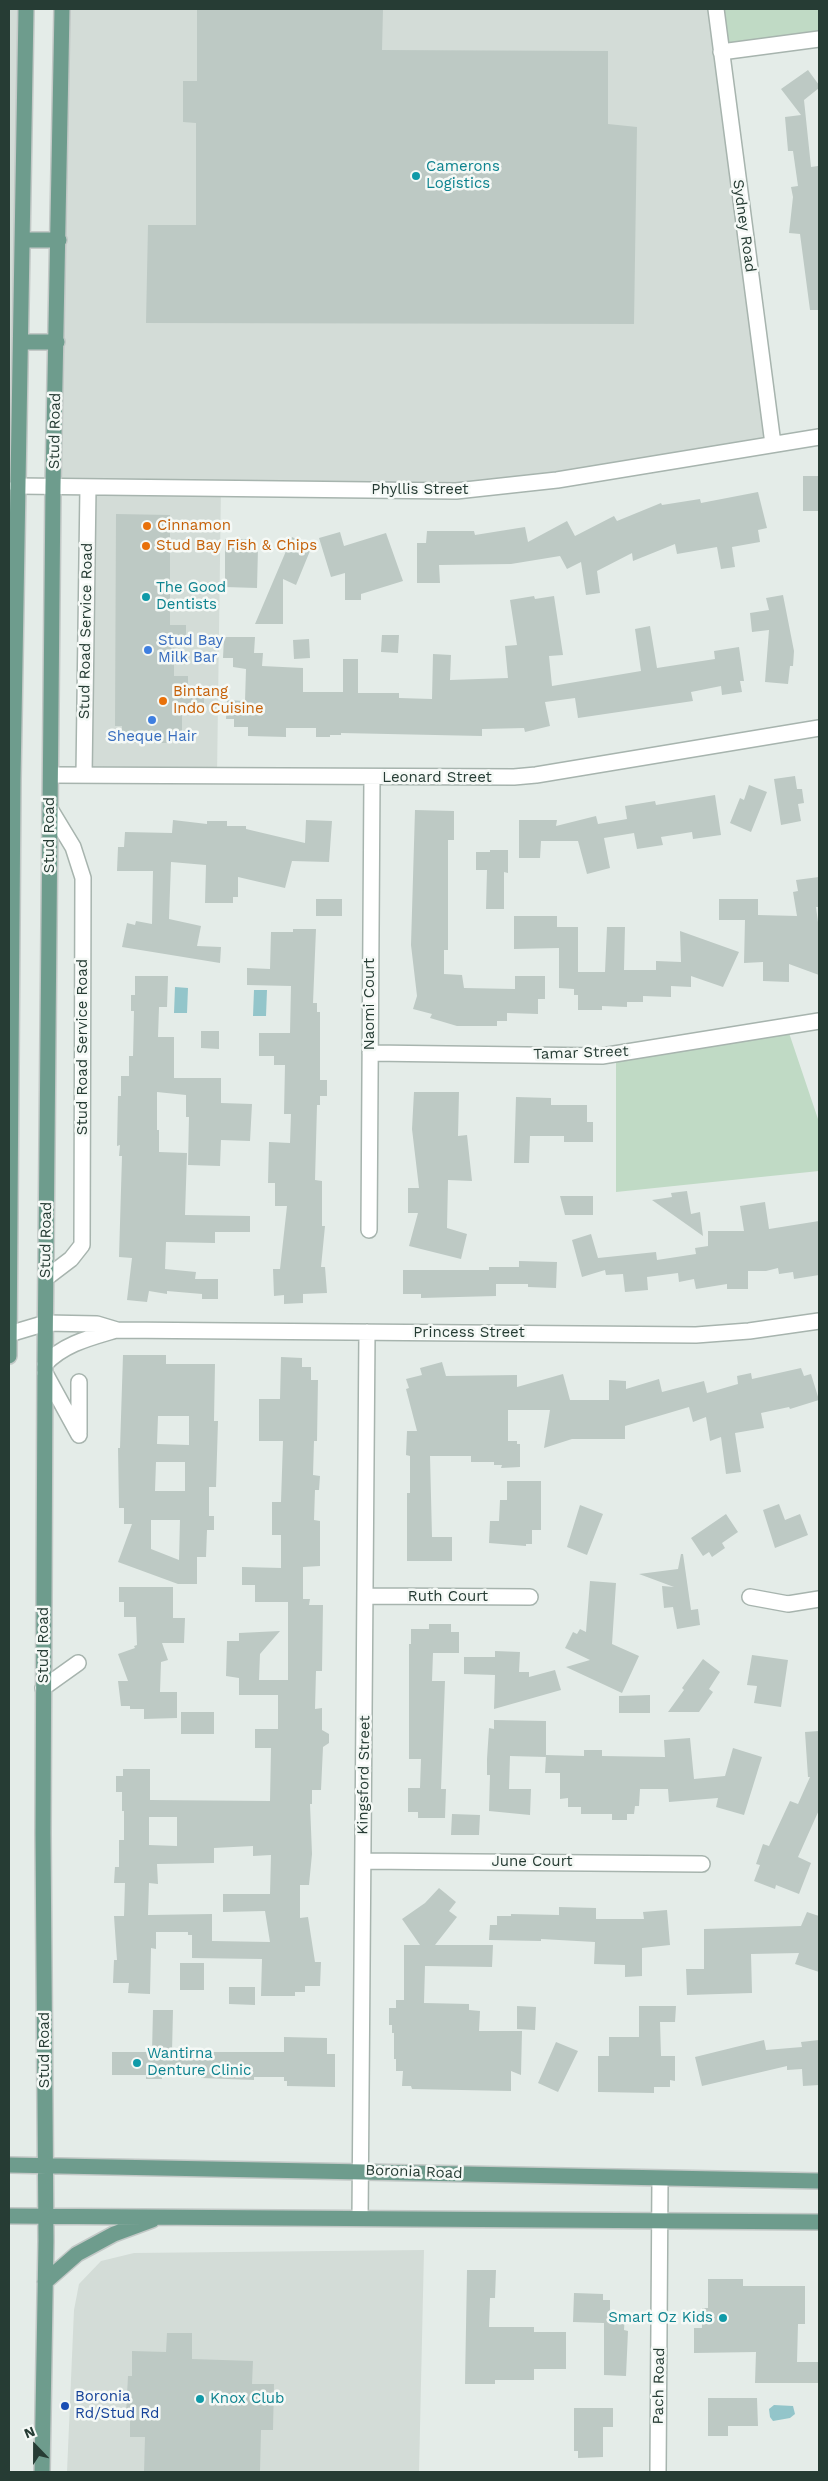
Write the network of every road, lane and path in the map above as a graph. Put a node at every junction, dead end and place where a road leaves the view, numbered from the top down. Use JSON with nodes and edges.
{"nodes":[{"id":1,"x":26,"y":9,"type":"edge"},
{"id":2,"x":62,"y":9,"type":"edge"},
{"id":3,"x":716,"y":9,"type":"edge"},
{"id":4,"x":819,"y":39,"type":"edge"},
{"id":5,"x":721,"y":52,"type":"junction"},
{"id":6,"x":24,"y":240,"type":"junction"},
{"id":7,"x":59,"y":240,"type":"junction"},
{"id":8,"x":22,"y":342,"type":"junction"},
{"id":9,"x":57,"y":342,"type":"junction"},
{"id":10,"x":819,"y":437,"type":"edge"},
{"id":11,"x":773,"y":444,"type":"junction"},
{"id":12,"x":53,"y":486,"type":"junction"},
{"id":13,"x":88,"y":487,"type":"junction"},
{"id":14,"x":14,"y":496,"type":"edge"},
{"id":15,"x":819,"y":728,"type":"edge"},
{"id":16,"x":51,"y":775,"type":"junction"},
{"id":17,"x":84,"y":775,"type":"junction"},
{"id":18,"x":372,"y":778,"type":"junction"},
{"id":19,"x":50,"y":809,"type":"junction"},
{"id":20,"x":819,"y":1021,"type":"edge"},
{"id":21,"x":370,"y":1053,"type":"junction"},
{"id":22,"x":369,"y":1230,"type":"dead end"},
{"id":23,"x":9,"y":1270,"type":"edge"},
{"id":24,"x":46,"y":1278,"type":"junction"},
{"id":25,"x":9,"y":1287,"type":"edge"},
{"id":26,"x":819,"y":1321,"type":"edge"},
{"id":27,"x":46,"y":1323,"type":"junction"},
{"id":28,"x":117,"y":1330,"type":"junction"},
{"id":29,"x":367,"y":1332,"type":"junction"},
{"id":30,"x":9,"y":1334,"type":"edge"},
{"id":31,"x":9,"y":1356,"type":"edge"},
{"id":32,"x":45,"y":1369,"type":"junction"},
{"id":33,"x":79,"y":1382,"type":"dead end"},
{"id":34,"x":366,"y":1596,"type":"junction"},
{"id":35,"x":530,"y":1597,"type":"dead end"},
{"id":36,"x":750,"y":1597,"type":"dead end"},
{"id":37,"x":819,"y":1600,"type":"edge"},
{"id":38,"x":78,"y":1663,"type":"dead end"},
{"id":39,"x":43,"y":1688,"type":"junction"},
{"id":40,"x":363,"y":1861,"type":"junction"},
{"id":41,"x":702,"y":1864,"type":"dead end"},
{"id":42,"x":9,"y":2164,"type":"edge"},
{"id":43,"x":46,"y":2165,"type":"junction"},
{"id":44,"x":360,"y":2171,"type":"junction"},
{"id":45,"x":660,"y":2179,"type":"junction"},
{"id":46,"x":819,"y":2181,"type":"edge"},
{"id":47,"x":9,"y":2216,"type":"edge"},
{"id":48,"x":46,"y":2216,"type":"junction"},
{"id":49,"x":161,"y":2217,"type":"junction"},
{"id":50,"x":360,"y":2218,"type":"junction"},
{"id":51,"x":660,"y":2222,"type":"junction"},
{"id":52,"x":819,"y":2222,"type":"edge"},
{"id":53,"x":44,"y":2282,"type":"junction"},
{"id":54,"x":42,"y":2472,"type":"edge"},
{"id":55,"x":658,"y":2472,"type":"edge"}],
"edges":[{"from":1,"to":6,"type":"main road"},
{"from":2,"to":7,"type":"main road","name":"Stud Road"},
{"from":3,"to":5,"type":"street","name":"Sydney Road"},
{"from":4,"to":5,"type":"street"},
{"from":5,"to":11,"type":"street","name":"Sydney Road"},
{"from":6,"to":7,"type":"main road"},
{"from":6,"to":8,"type":"main road"},
{"from":7,"to":9,"type":"main road","name":"Stud Road"},
{"from":8,"to":9,"type":"main road"},
{"from":8,"to":14,"type":"main road"},
{"from":9,"to":12,"type":"main road","name":"Stud Road"},
{"from":10,"to":11,"type":"street","name":"Phyllis Street"},
{"from":11,"to":13,"type":"street","name":"Phyllis Street"},
{"from":12,"to":13,"type":"street","name":"Phyllis Street"},
{"from":12,"to":14,"type":"street","name":"Phyllis Street"},
{"from":12,"to":16,"type":"main road","name":"Stud Road"},
{"from":13,"to":17,"type":"street","name":"Stud Road Service Road"},
{"from":14,"to":23,"type":"main road"},
{"from":15,"to":18,"type":"street","name":"Leonard Street"},
{"from":16,"to":17,"type":"street","name":"Leonard Street"},
{"from":16,"to":19,"type":"main road","name":"Stud Road"},
{"from":17,"to":18,"type":"street","name":"Leonard Street"},
{"from":18,"to":21,"type":"street","name":"Naomi Court"},
{"from":19,"to":24,"type":"main road","name":"Stud Road"},
{"from":19,"to":24,"type":"street","name":"Stud Road Service Road"},
{"from":20,"to":21,"type":"street","name":"Tamar Street"},
{"from":21,"to":22,"type":"street","name":"Naomi Court"},
{"from":23,"to":25,"type":"main road"},
{"from":24,"to":27,"type":"main road","name":"Stud Road"},
{"from":25,"to":30,"type":"main road"},
{"from":26,"to":29,"type":"street","name":"Princess Street"},
{"from":27,"to":28,"type":"street","name":"Princess Street"},
{"from":27,"to":30,"type":"street","name":"Princess Street"},
{"from":27,"to":32,"type":"main road","name":"Stud Road"},
{"from":28,"to":29,"type":"street","name":"Princess Street"},
{"from":28,"to":32,"type":"street","name":"Princess Street"},
{"from":29,"to":34,"type":"street","name":"Kingsford Street"},
{"from":30,"to":31,"type":"main road"},
{"from":32,"to":33,"type":"street"},
{"from":32,"to":39,"type":"main road","name":"Stud Road"},
{"from":34,"to":35,"type":"street","name":"Ruth Court"},
{"from":34,"to":40,"type":"street","name":"Kingsford Street"},
{"from":36,"to":37,"type":"street"},
{"from":38,"to":39,"type":"street"},
{"from":39,"to":43,"type":"main road","name":"Stud Road"},
{"from":40,"to":41,"type":"street","name":"June Court"},
{"from":40,"to":44,"type":"street","name":"Kingsford Street"},
{"from":42,"to":43,"type":"main road","name":"Boronia Road"},
{"from":43,"to":44,"type":"main road","name":"Boronia Road"},
{"from":43,"to":48,"type":"main road","name":"Stud Road"},
{"from":44,"to":45,"type":"main road","name":"Boronia Road"},
{"from":44,"to":50,"type":"street","name":"Kingsford Street"},
{"from":45,"to":46,"type":"main road","name":"Boronia Road"},
{"from":45,"to":51,"type":"street","name":"Pach Road"},
{"from":47,"to":48,"type":"main road"},
{"from":48,"to":49,"type":"main road"},
{"from":48,"to":53,"type":"main road","name":"Stud Road"},
{"from":49,"to":50,"type":"main road"},
{"from":49,"to":53,"type":"main road"},
{"from":50,"to":51,"type":"main road"},
{"from":51,"to":52,"type":"main road"},
{"from":51,"to":55,"type":"street","name":"Pach Road"},
{"from":53,"to":54,"type":"main road","name":"Stud Road"}]}
